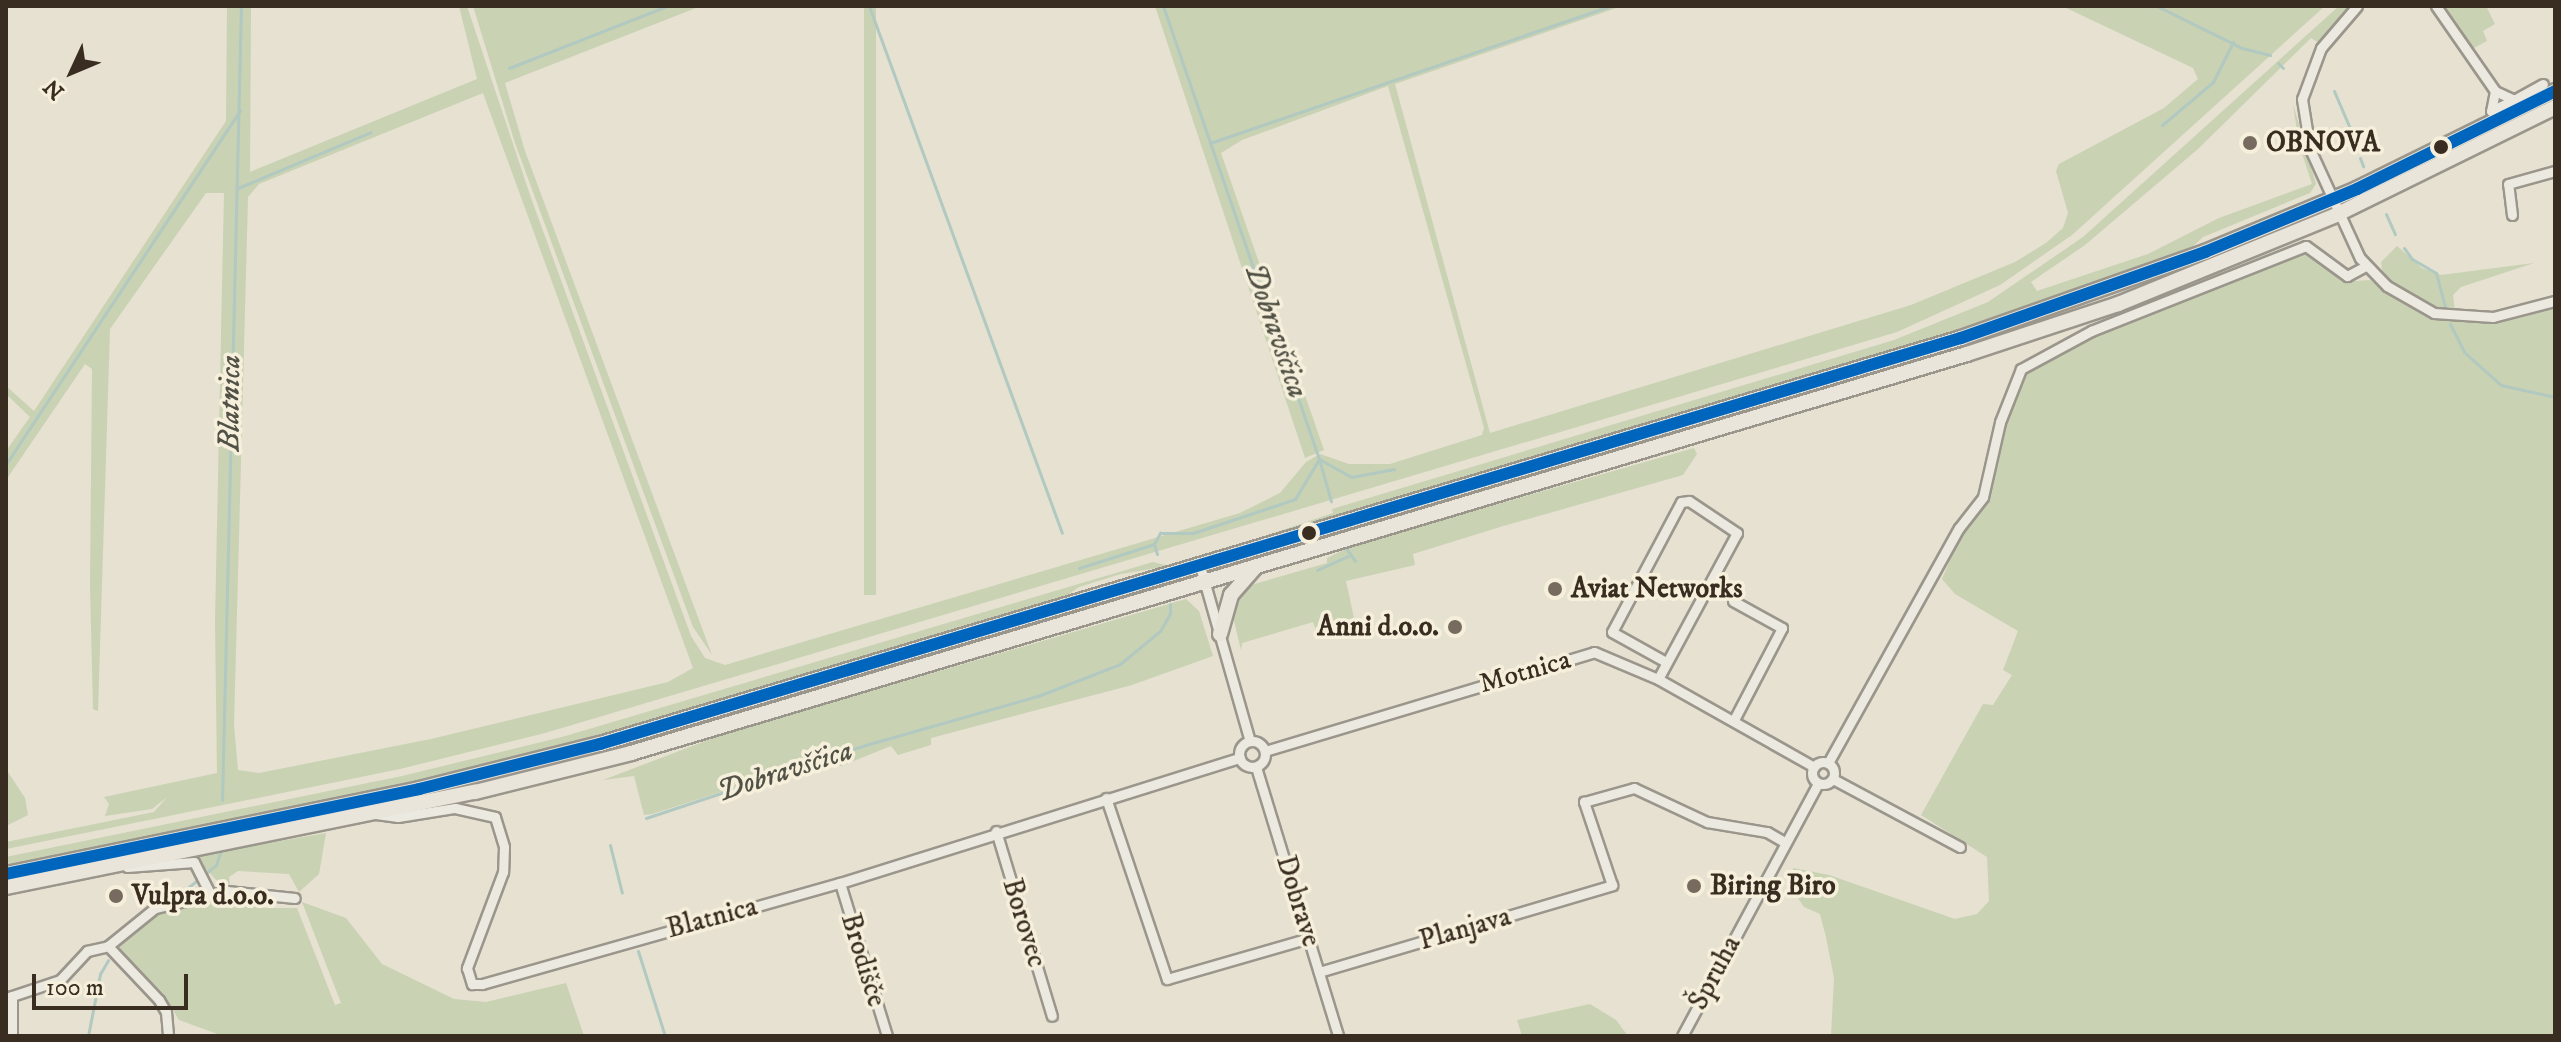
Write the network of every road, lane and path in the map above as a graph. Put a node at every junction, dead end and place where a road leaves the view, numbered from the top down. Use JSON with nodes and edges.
{"nodes":[{"id":1,"x":2357,"y":6,"type":"edge"},
{"id":2,"x":2436,"y":6,"type":"edge"},
{"id":3,"x":2549,"y":87,"type":"edge"},
{"id":4,"x":2495,"y":91,"type":"junction"},
{"id":5,"x":2514,"y":100,"type":"junction"},
{"id":6,"x":2555,"y":107,"type":"edge"},
{"id":7,"x":2555,"y":171,"type":"edge"},
{"id":8,"x":2332,"y":199,"type":"junction"},
{"id":9,"x":2338,"y":214,"type":"junction"},
{"id":10,"x":2512,"y":215,"type":"dead end"},
{"id":11,"x":2366,"y":266,"type":"junction"},
{"id":12,"x":2555,"y":301,"type":"edge"},
{"id":13,"x":1200,"y":566,"type":"junction"},
{"id":14,"x":1256,"y":567,"type":"junction"},
{"id":15,"x":1205,"y":583,"type":"junction"},
{"id":16,"x":1733,"y":601,"type":"dead end"},
{"id":17,"x":1220,"y":634,"type":"junction"},
{"id":18,"x":1666,"y":662,"type":"junction"},
{"id":19,"x":1658,"y":679,"type":"junction"},
{"id":20,"x":1734,"y":720,"type":"junction"},
{"id":21,"x":1250,"y":741,"type":"junction"},
{"id":22,"x":1265,"y":751,"type":"junction"},
{"id":23,"x":1240,"y":758,"type":"junction"},
{"id":24,"x":1828,"y":763,"type":"junction"},
{"id":25,"x":1256,"y":767,"type":"junction"},
{"id":26,"x":1814,"y":767,"type":"junction"},
{"id":27,"x":1833,"y":779,"type":"junction"},
{"id":28,"x":1818,"y":783,"type":"junction"},
{"id":29,"x":1106,"y":798,"type":"junction"},
{"id":30,"x":372,"y":814,"type":"junction"},
{"id":31,"x":996,"y":831,"type":"junction"},
{"id":32,"x":1784,"y":842,"type":"junction"},
{"id":33,"x":1960,"y":847,"type":"dead end"},
{"id":34,"x":108,"y":867,"type":"junction"},
{"id":35,"x":6,"y":874,"type":"edge"},
{"id":36,"x":840,"y":883,"type":"junction"},
{"id":37,"x":6,"y":887,"type":"edge"},
{"id":38,"x":210,"y":893,"type":"junction"},
{"id":39,"x":295,"y":898,"type":"dead end"},
{"id":40,"x":1309,"y":938,"type":"junction"},
{"id":41,"x":108,"y":946,"type":"junction"},
{"id":42,"x":1319,"y":972,"type":"junction"},
{"id":43,"x":9,"y":997,"type":"edge"},
{"id":44,"x":1052,"y":1016,"type":"dead end"},
{"id":45,"x":12,"y":1036,"type":"edge"},
{"id":46,"x":168,"y":1036,"type":"edge"},
{"id":47,"x":887,"y":1036,"type":"edge"},
{"id":48,"x":1338,"y":1036,"type":"edge"},
{"id":49,"x":1682,"y":1036,"type":"edge"}],
"edges":[{"from":1,"to":8,"type":"street"},
{"from":2,"to":4,"type":"street"},
{"from":3,"to":5,"type":"street"},
{"from":3,"to":8,"type":"main road"},
{"from":4,"to":5,"type":"street"},
{"from":4,"to":5,"type":"street"},
{"from":6,"to":9,"type":"main road"},
{"from":7,"to":10,"type":"street"},
{"from":8,"to":9,"type":"street"},
{"from":8,"to":13,"type":"main road"},
{"from":9,"to":11,"type":"street"},
{"from":9,"to":14,"type":"main road"},
{"from":11,"to":12,"type":"street"},
{"from":11,"to":24,"type":"street"},
{"from":13,"to":15,"type":"street"},
{"from":13,"to":35,"type":"main road"},
{"from":14,"to":15,"type":"main road"},
{"from":14,"to":17,"type":"main road"},
{"from":15,"to":17,"type":"street"},
{"from":15,"to":30,"type":"main road"},
{"from":16,"to":20,"type":"street"},
{"from":17,"to":21,"type":"street"},
{"from":18,"to":18,"type":"street"},
{"from":18,"to":19,"type":"street"},
{"from":19,"to":20,"type":"street","name":"Motnica"},
{"from":19,"to":22,"type":"street","name":"Motnica"},
{"from":20,"to":26,"type":"street","name":"Motnica"},
{"from":21,"to":22,"type":"street"},
{"from":21,"to":23,"type":"street"},
{"from":22,"to":25,"type":"street"},
{"from":23,"to":25,"type":"street"},
{"from":23,"to":29,"type":"street","name":"Blatnica"},
{"from":24,"to":26,"type":"street"},
{"from":24,"to":27,"type":"street"},
{"from":25,"to":40,"type":"street","name":"Dobrave"},
{"from":26,"to":28,"type":"street"},
{"from":27,"to":28,"type":"street"},
{"from":27,"to":33,"type":"street"},
{"from":28,"to":32,"type":"street","name":"Špruha"},
{"from":29,"to":31,"type":"street","name":"Blatnica"},
{"from":29,"to":40,"type":"street"},
{"from":30,"to":34,"type":"main road"},
{"from":30,"to":36,"type":"street","name":"Blatnica"},
{"from":31,"to":36,"type":"street","name":"Blatnica"},
{"from":31,"to":44,"type":"street","name":"Borovec"},
{"from":32,"to":42,"type":"street","name":"Planjava"},
{"from":32,"to":49,"type":"street","name":"Špruha"},
{"from":34,"to":37,"type":"main road"},
{"from":34,"to":38,"type":"street"},
{"from":36,"to":47,"type":"street","name":"Brodišče"},
{"from":38,"to":39,"type":"street"},
{"from":38,"to":41,"type":"street"},
{"from":40,"to":42,"type":"street","name":"Dobrave"},
{"from":41,"to":43,"type":"street"},
{"from":41,"to":46,"type":"street"},
{"from":42,"to":48,"type":"street","name":"Dobrave"},
{"from":43,"to":45,"type":"street"}]}
